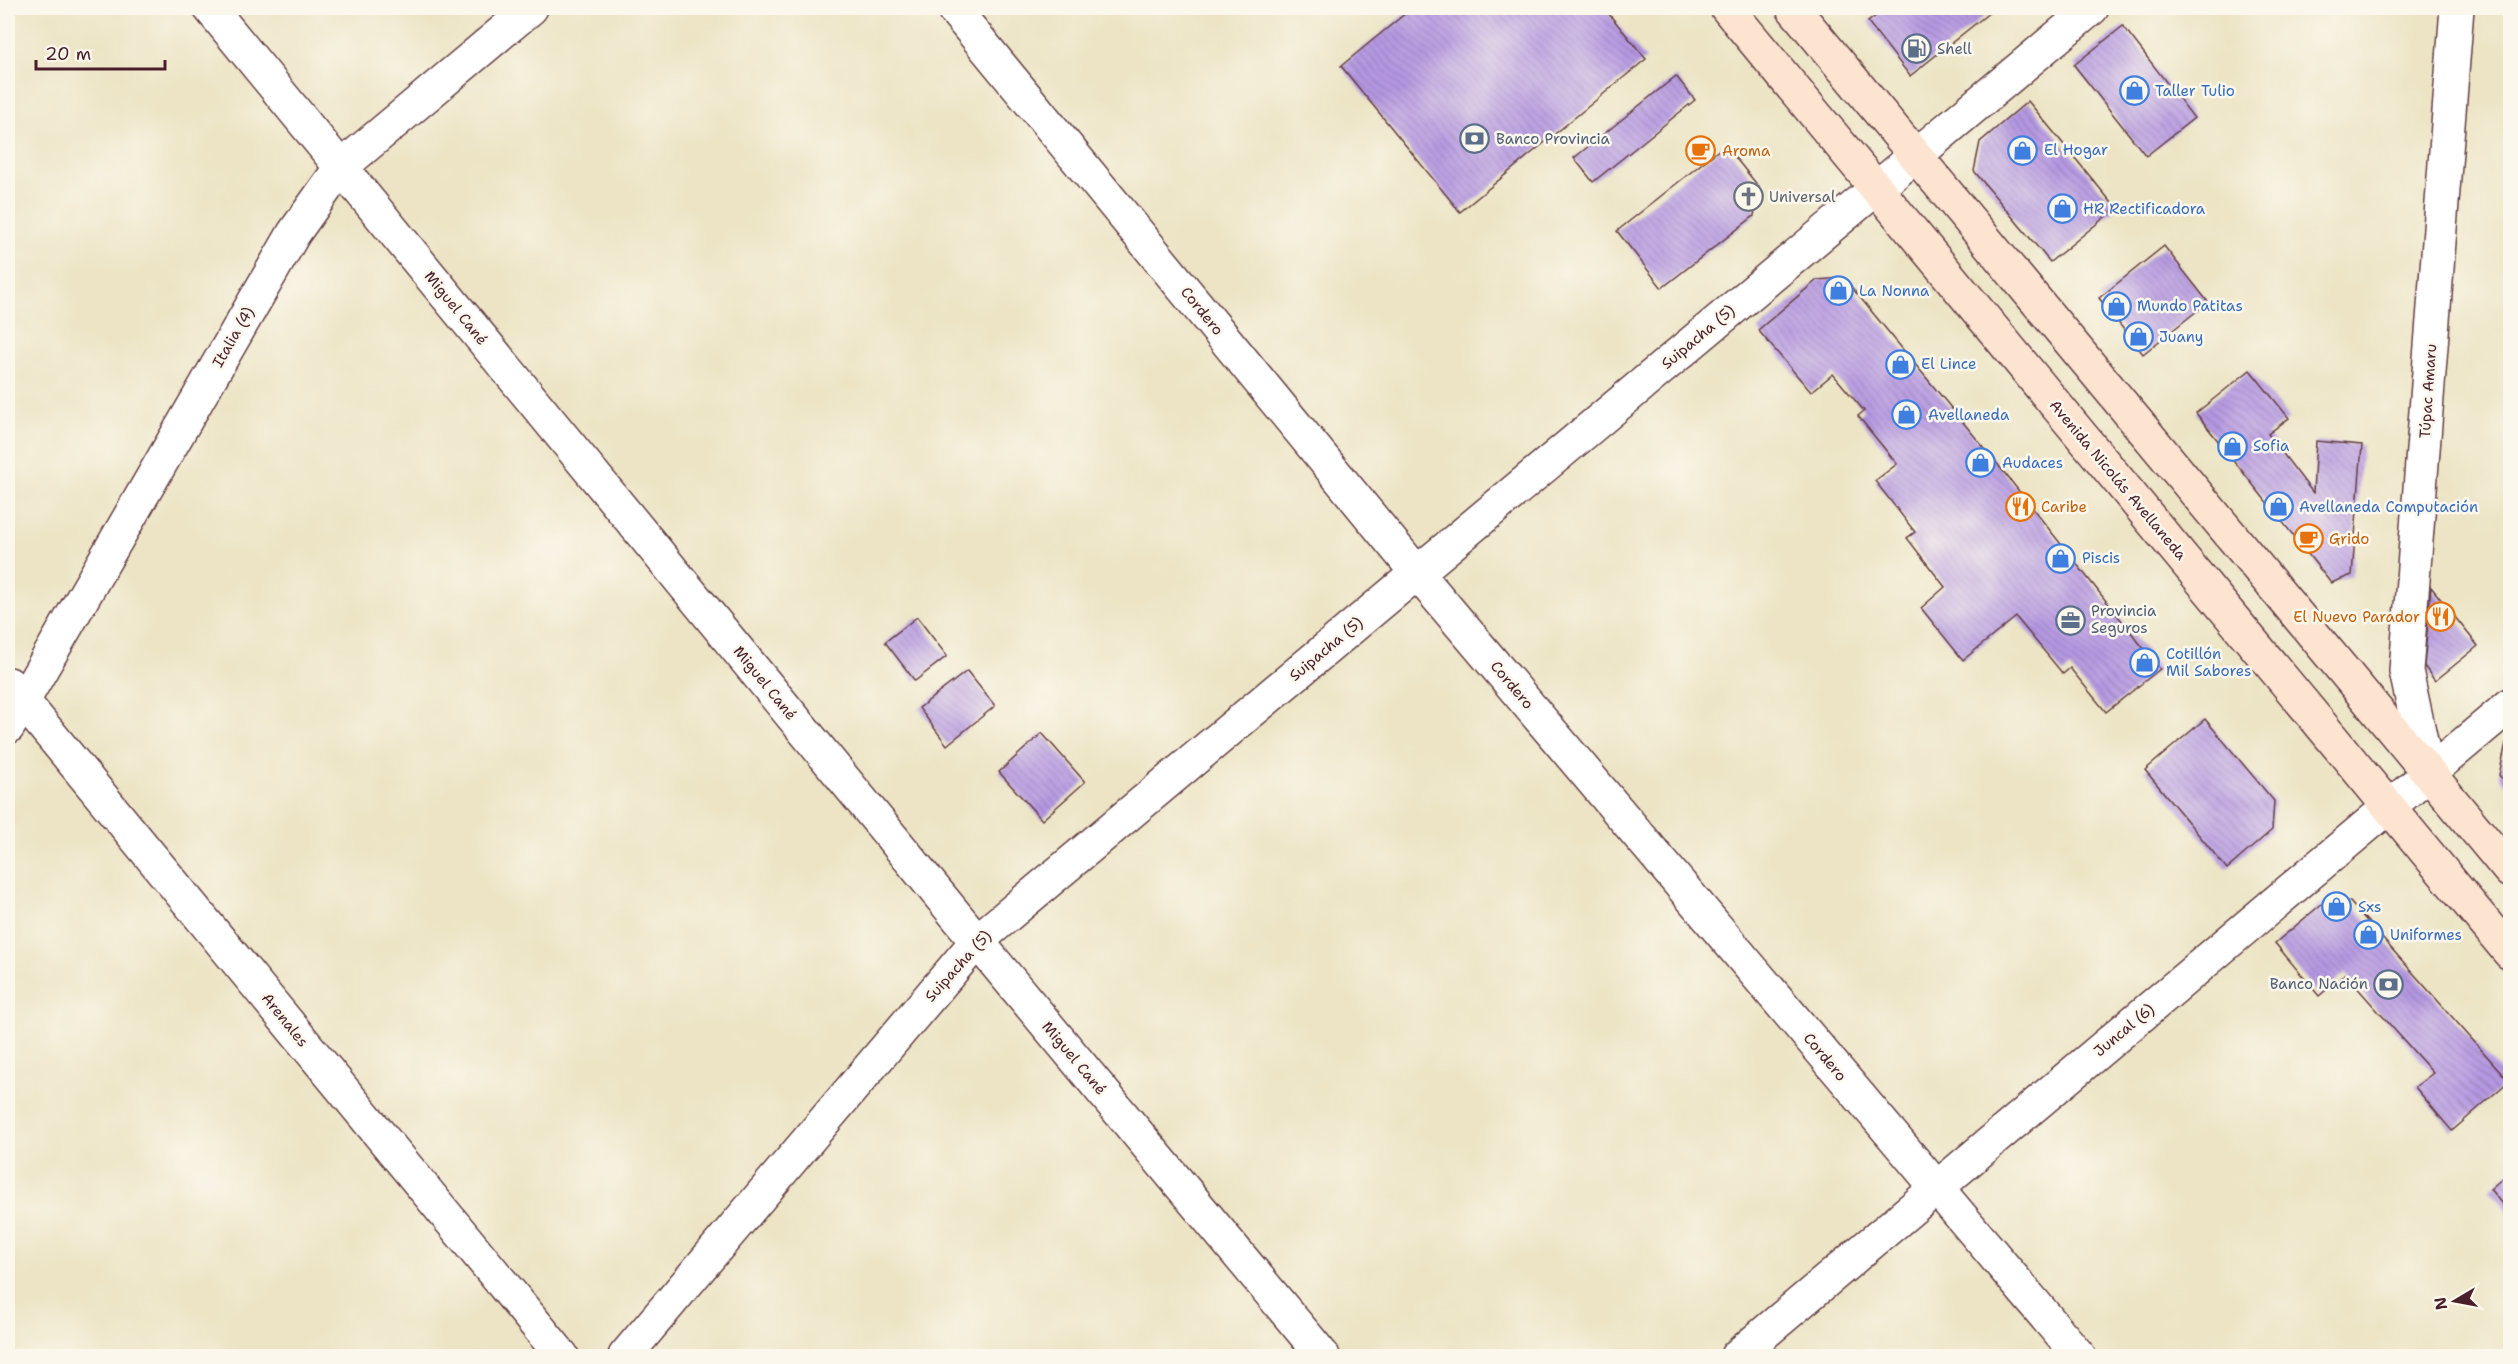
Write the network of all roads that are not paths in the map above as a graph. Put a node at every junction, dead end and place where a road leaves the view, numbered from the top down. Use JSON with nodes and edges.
{"nodes":[{"id":1,"x":210,"y":8,"type":"edge"},
{"id":2,"x":531,"y":8,"type":"edge"},
{"id":3,"x":953,"y":8,"type":"edge"},
{"id":4,"x":1727,"y":8,"type":"edge"},
{"id":5,"x":1793,"y":8,"type":"edge"},
{"id":6,"x":2092,"y":8,"type":"edge"},
{"id":7,"x":2457,"y":8,"type":"edge"},
{"id":8,"x":1916,"y":154,"type":"junction"},
{"id":9,"x":340,"y":167,"type":"junction"},
{"id":10,"x":1876,"y":188,"type":"junction"},
{"id":11,"x":1417,"y":573,"type":"junction"},
{"id":12,"x":12,"y":704,"type":"edge"},
{"id":13,"x":2511,"y":705,"type":"edge"},
{"id":14,"x":2428,"y":774,"type":"junction"},
{"id":15,"x":2389,"y":807,"type":"junction"},
{"id":16,"x":2511,"y":871,"type":"edge"},
{"id":17,"x":977,"y":941,"type":"junction"},
{"id":18,"x":2511,"y":952,"type":"edge"},
{"id":19,"x":1936,"y":1188,"type":"junction"},
{"id":20,"x":562,"y":1356,"type":"edge"},
{"id":21,"x":625,"y":1356,"type":"edge"},
{"id":22,"x":1323,"y":1356,"type":"edge"},
{"id":23,"x":1737,"y":1356,"type":"edge"},
{"id":24,"x":2079,"y":1356,"type":"edge"}],
"edges":[{"from":1,"to":9,"type":"street","name":"Miguel Cané"},
{"from":2,"to":9,"type":"street","name":"Italia (4)"},
{"from":3,"to":11,"type":"street","name":"Cordero"},
{"from":4,"to":10,"type":"main road","name":"Avenida Nicolás Avellaneda"},
{"from":5,"to":8,"type":"main road"},
{"from":6,"to":8,"type":"street","name":"Suipacha (5)"},
{"from":7,"to":14,"type":"street","name":"Túpac Amaru"},
{"from":8,"to":10,"type":"street","name":"Suipacha (5)"},
{"from":8,"to":14,"type":"main road"},
{"from":9,"to":12,"type":"street","name":"Italia (4)"},
{"from":9,"to":17,"type":"street","name":"Miguel Cané"},
{"from":10,"to":11,"type":"street","name":"Suipacha (5)"},
{"from":10,"to":15,"type":"main road","name":"Avenida Nicolás Avellaneda"},
{"from":11,"to":17,"type":"street","name":"Suipacha (5)"},
{"from":11,"to":19,"type":"street","name":"Cordero"},
{"from":12,"to":20,"type":"street","name":"Arenales"},
{"from":13,"to":14,"type":"street","name":"Juncal (6)"},
{"from":14,"to":15,"type":"street","name":"Juncal (6)"},
{"from":14,"to":16,"type":"main road"},
{"from":15,"to":18,"type":"main road","name":"Avenida Nicolás Avellaneda"},
{"from":15,"to":19,"type":"street","name":"Juncal (6)"},
{"from":17,"to":21,"type":"street","name":"Suipacha (5)"},
{"from":17,"to":22,"type":"street","name":"Miguel Cané"},
{"from":19,"to":23,"type":"street","name":"Juncal (6)"},
{"from":19,"to":24,"type":"street","name":"Cordero"}]}
